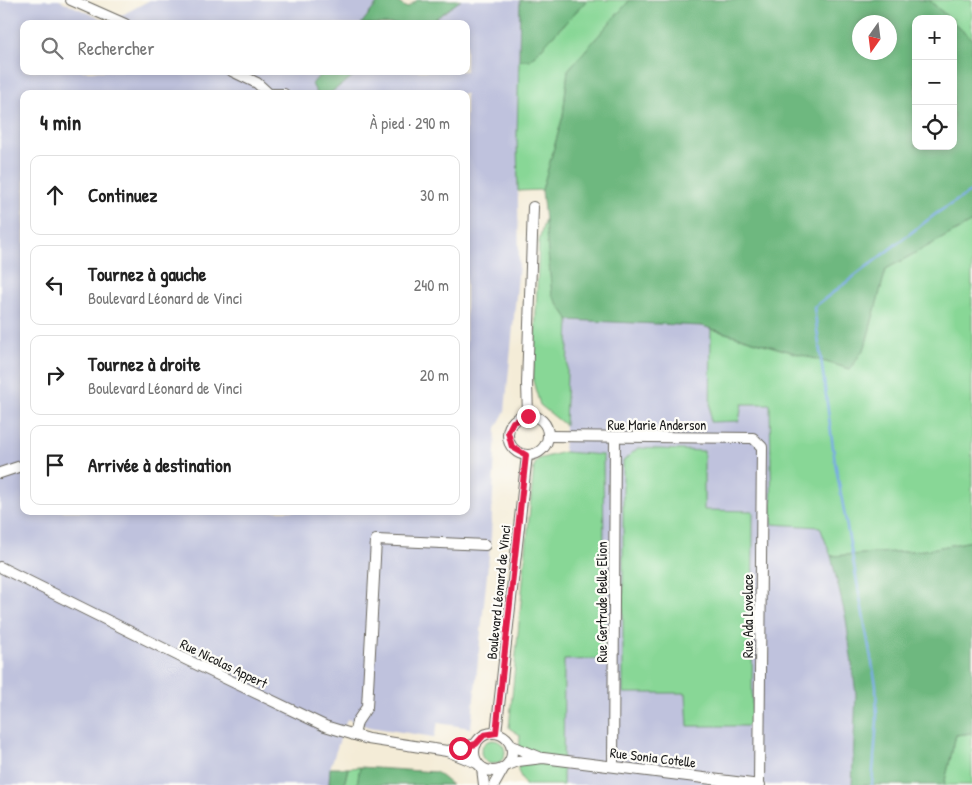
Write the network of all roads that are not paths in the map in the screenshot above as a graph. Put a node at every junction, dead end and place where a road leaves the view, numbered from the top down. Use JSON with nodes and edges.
{"nodes":[{"id":1,"x":71,"y":0,"type":"edge"},
{"id":2,"x":115,"y":20,"type":"edge"},
{"id":3,"x":241,"y":75,"type":"edge"},
{"id":4,"x":265,"y":90,"type":"edge"},
{"id":5,"x":533,"y":207,"type":"dead end"},
{"id":6,"x":528,"y":416,"type":"junction"},
{"id":7,"x":548,"y":436,"type":"junction"},
{"id":8,"x":616,"y":438,"type":"junction"},
{"id":9,"x":762,"y":447,"type":"joint"},
{"id":10,"x":526,"y":455,"type":"junction"},
{"id":11,"x":20,"y":466,"type":"edge"},
{"id":12,"x":0,"y":473,"type":"edge"},
{"id":13,"x":485,"y":545,"type":"dead end"},
{"id":14,"x":0,"y":567,"type":"edge"},
{"id":15,"x":496,"y":733,"type":"junction"},
{"id":16,"x":354,"y":735,"type":"junction"},
{"id":17,"x":476,"y":744,"type":"junction"},
{"id":18,"x":512,"y":746,"type":"junction"},
{"id":19,"x":447,"y":751,"type":"junction"},
{"id":20,"x":543,"y":758,"type":"junction"},
{"id":21,"x":479,"y":765,"type":"junction"},
{"id":22,"x":613,"y":766,"type":"junction"},
{"id":23,"x":506,"y":767,"type":"junction"},
{"id":24,"x":484,"y":785,"type":"edge"},
{"id":25,"x":494,"y":785,"type":"edge"},
{"id":26,"x":759,"y":785,"type":"edge"}],
"edges":[{"from":1,"to":2,"type":"street"},
{"from":3,"to":4,"type":"street"},
{"from":5,"to":6,"type":"street"},
{"from":6,"to":7,"type":"street"},
{"from":6,"to":10,"type":"street"},
{"from":7,"to":8,"type":"street","name":"Rue Marie Anderson"},
{"from":7,"to":10,"type":"street"},
{"from":8,"to":9,"type":"street","name":"Rue Marie Anderson"},
{"from":8,"to":22,"type":"street","name":"Rue Gertrude Belle Elion"},
{"from":9,"to":26,"type":"street","name":"Rue Ada Lovelace"},
{"from":10,"to":15,"type":"street","name":"Boulevard Léonard de Vinci"},
{"from":11,"to":12,"type":"street"},
{"from":13,"to":16,"type":"street"},
{"from":14,"to":16,"type":"street","name":"Rue Nicolas Appert"},
{"from":15,"to":17,"type":"street"},
{"from":15,"to":18,"type":"street"},
{"from":16,"to":19,"type":"street","name":"Rue Nicolas Appert"},
{"from":17,"to":19,"type":"street"},
{"from":17,"to":21,"type":"street"},
{"from":18,"to":20,"type":"street"},
{"from":18,"to":23,"type":"street"},
{"from":19,"to":21,"type":"street"},
{"from":20,"to":22,"type":"street","name":"Rue Sonia Cotelle"},
{"from":20,"to":23,"type":"street"},
{"from":21,"to":23,"type":"street"},
{"from":21,"to":24,"type":"street"},
{"from":22,"to":26,"type":"street","name":"Rue Sonia Cotelle"},
{"from":23,"to":25,"type":"street"}]}
